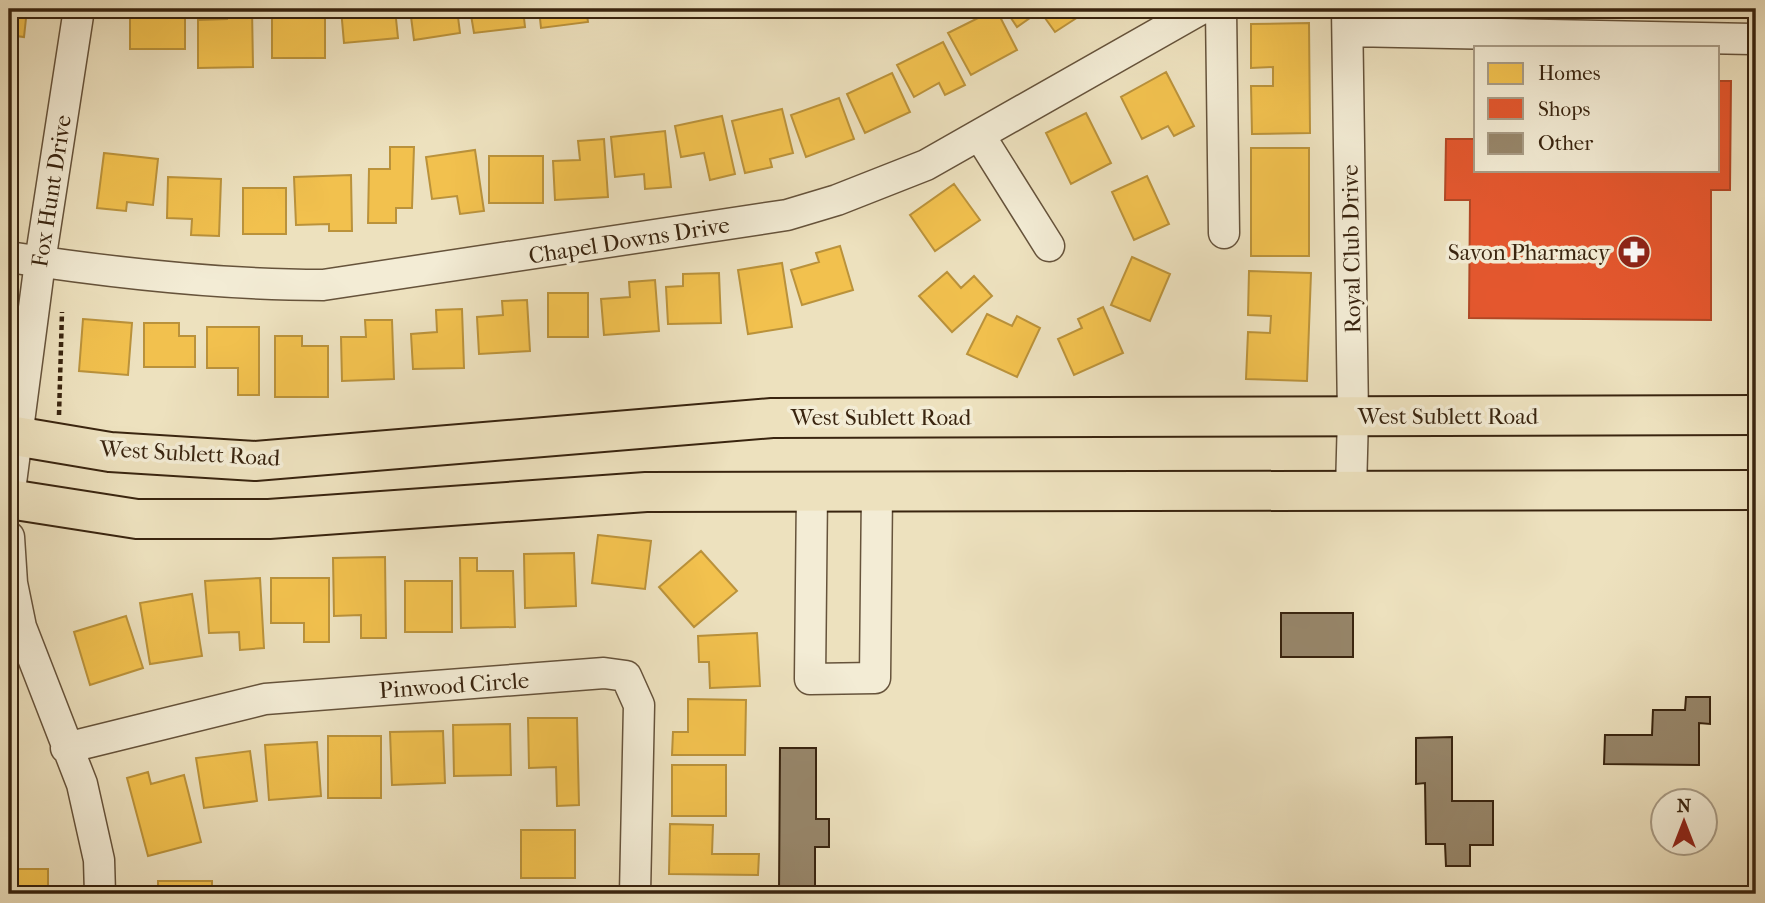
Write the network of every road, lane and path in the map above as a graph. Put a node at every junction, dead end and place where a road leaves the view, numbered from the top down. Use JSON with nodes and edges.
{"nodes":[{"id":1,"x":79,"y":9,"type":"edge"},
{"id":2,"x":1201,"y":9,"type":"edge"},
{"id":3,"x":1221,"y":9,"type":"edge"},
{"id":4,"x":1348,"y":20,"type":"edge"},
{"id":5,"x":1546,"y":22,"type":"edge"},
{"id":6,"x":1752,"y":39,"type":"dead end"},
{"id":7,"x":980,"y":136,"type":"junction"},
{"id":8,"x":1224,"y":233,"type":"dead end"},
{"id":9,"x":1049,"y":246,"type":"dead end"},
{"id":10,"x":9,"y":257,"type":"edge"},
{"id":11,"x":40,"y":262,"type":"junction"},
{"id":12,"x":62,"y":298,"type":"dead end"},
{"id":13,"x":1756,"y":415,"type":"edge"},
{"id":14,"x":1353,"y":416,"type":"junction"},
{"id":15,"x":58,"y":419,"type":"dead end"},
{"id":16,"x":13,"y":436,"type":"edge"},
{"id":17,"x":1351,"y":490,"type":"junction"},
{"id":18,"x":1756,"y":490,"type":"edge"},
{"id":19,"x":812,"y":491,"type":"junction"},
{"id":20,"x":877,"y":491,"type":"junction"},
{"id":21,"x":9,"y":499,"type":"edge"},
{"id":22,"x":9,"y":537,"type":"edge"},
{"id":23,"x":15,"y":629,"type":"edge"},
{"id":24,"x":66,"y":748,"type":"junction"},
{"id":25,"x":100,"y":894,"type":"edge"},
{"id":26,"x":635,"y":894,"type":"edge"}],
"edges":[{"from":1,"to":11,"type":"street","name":"Fox Hunt Drive"},
{"from":2,"to":7,"type":"street","name":"Chapel Downs Drive"},
{"from":3,"to":8,"type":"street"},
{"from":4,"to":5,"type":"street"},
{"from":4,"to":14,"type":"street","name":"Royal Club Drive"},
{"from":5,"to":6,"type":"street"},
{"from":7,"to":9,"type":"street"},
{"from":7,"to":11,"type":"street","name":"Chapel Downs Drive"},
{"from":10,"to":11,"type":"street","name":"Chapel Downs Drive"},
{"from":11,"to":16,"type":"street","name":"Fox Hunt Drive"},
{"from":12,"to":15,"type":"path"},
{"from":13,"to":14,"type":"main road","name":"West Sublett Road"},
{"from":14,"to":16,"type":"main road","name":"West Sublett Road"},
{"from":14,"to":17,"type":"street","name":"Royal Club Drive"},
{"from":16,"to":21,"type":"street","name":"Fox Hunt Drive"},
{"from":17,"to":18,"type":"main road"},
{"from":17,"to":20,"type":"main road"},
{"from":19,"to":20,"type":"main road"},
{"from":19,"to":20,"type":"street"},
{"from":19,"to":21,"type":"main road"},
{"from":22,"to":23,"type":"street"},
{"from":23,"to":24,"type":"street"},
{"from":24,"to":25,"type":"street"},
{"from":24,"to":26,"type":"street","name":"Pinwood Circle"}]}
